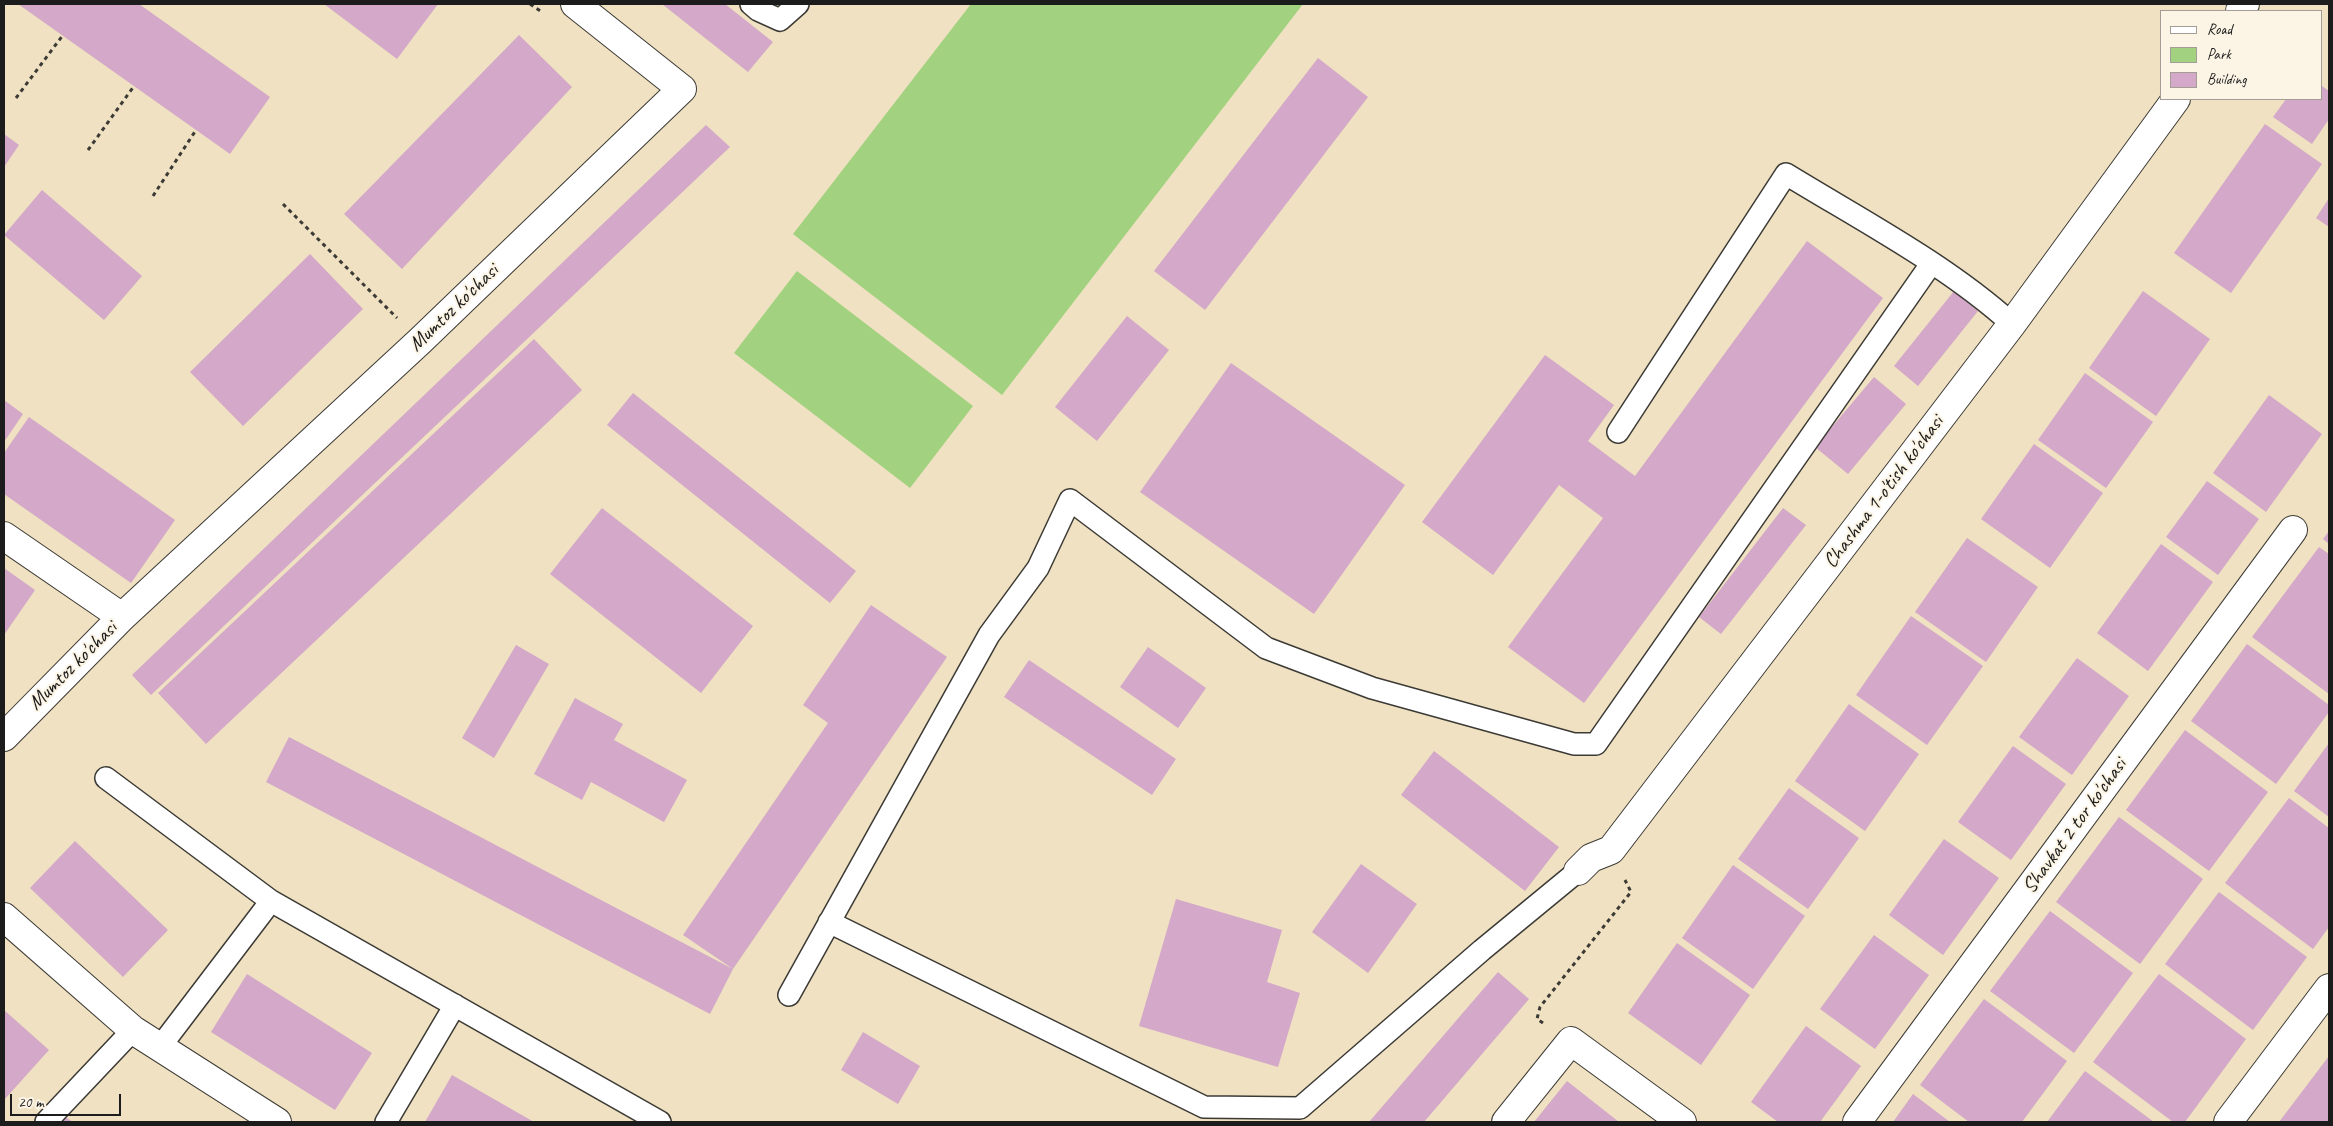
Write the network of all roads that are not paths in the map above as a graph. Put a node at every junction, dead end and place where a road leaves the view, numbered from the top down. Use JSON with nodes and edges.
{"nodes":[{"id":1,"x":751,"y":4,"type":"edge"},
{"id":2,"x":798,"y":4,"type":"edge"},
{"id":3,"x":580,"y":5,"type":"edge"},
{"id":4,"x":2175,"y":100,"type":"edge"},
{"id":5,"x":1931,"y":264,"type":"junction"},
{"id":6,"x":2012,"y":324,"type":"junction"},
{"id":7,"x":1618,"y":432,"type":"dead end"},
{"id":8,"x":2293,"y":530,"type":"dead end"},
{"id":9,"x":4,"y":536,"type":"edge"},
{"id":10,"x":122,"y":617,"type":"junction"},
{"id":11,"x":4,"y":737,"type":"edge"},
{"id":12,"x":106,"y":778,"type":"dead end"},
{"id":13,"x":1578,"y":871,"type":"joint"},
{"id":14,"x":271,"y":900,"type":"junction"},
{"id":15,"x":4,"y":917,"type":"edge"},
{"id":16,"x":829,"y":922,"type":"junction"},
{"id":17,"x":2329,"y":988,"type":"edge"},
{"id":18,"x":789,"y":995,"type":"dead end"},
{"id":19,"x":455,"y":1005,"type":"junction"},
{"id":20,"x":133,"y":1030,"type":"junction"},
{"id":21,"x":160,"y":1047,"type":"junction"},
{"id":22,"x":655,"y":1121,"type":"edge"},
{"id":23,"x":46,"y":1122,"type":"edge"},
{"id":24,"x":277,"y":1122,"type":"edge"},
{"id":25,"x":386,"y":1122,"type":"edge"},
{"id":26,"x":1506,"y":1122,"type":"edge"},
{"id":27,"x":1682,"y":1122,"type":"edge"},
{"id":28,"x":1857,"y":1122,"type":"edge"},
{"id":29,"x":2228,"y":1122,"type":"edge"}],
"edges":[{"from":1,"to":2,"type":"lane"},
{"from":3,"to":10,"type":"street","name":"Mumtoz ko'chasi"},
{"from":4,"to":6,"type":"street","name":"Chashma 1-o'tish ko'chasi"},
{"from":5,"to":6,"type":"lane"},
{"from":5,"to":7,"type":"lane"},
{"from":5,"to":16,"type":"lane"},
{"from":6,"to":13,"type":"street","name":"Chashma 1-o'tish ko'chasi"},
{"from":8,"to":28,"type":"street","name":"Shavkat 2 tor ko'chasi"},
{"from":9,"to":10,"type":"street","name":"Mumtoz ko'chasi"},
{"from":10,"to":11,"type":"street","name":"Mumtoz ko'chasi"},
{"from":12,"to":14,"type":"lane"},
{"from":13,"to":16,"type":"lane"},
{"from":14,"to":19,"type":"lane"},
{"from":14,"to":21,"type":"lane"},
{"from":15,"to":20,"type":"street"},
{"from":16,"to":18,"type":"lane"},
{"from":17,"to":29,"type":"street"},
{"from":19,"to":22,"type":"lane"},
{"from":19,"to":25,"type":"lane"},
{"from":20,"to":21,"type":"street"},
{"from":20,"to":23,"type":"lane"},
{"from":21,"to":24,"type":"street"},
{"from":26,"to":27,"type":"street"}]}
